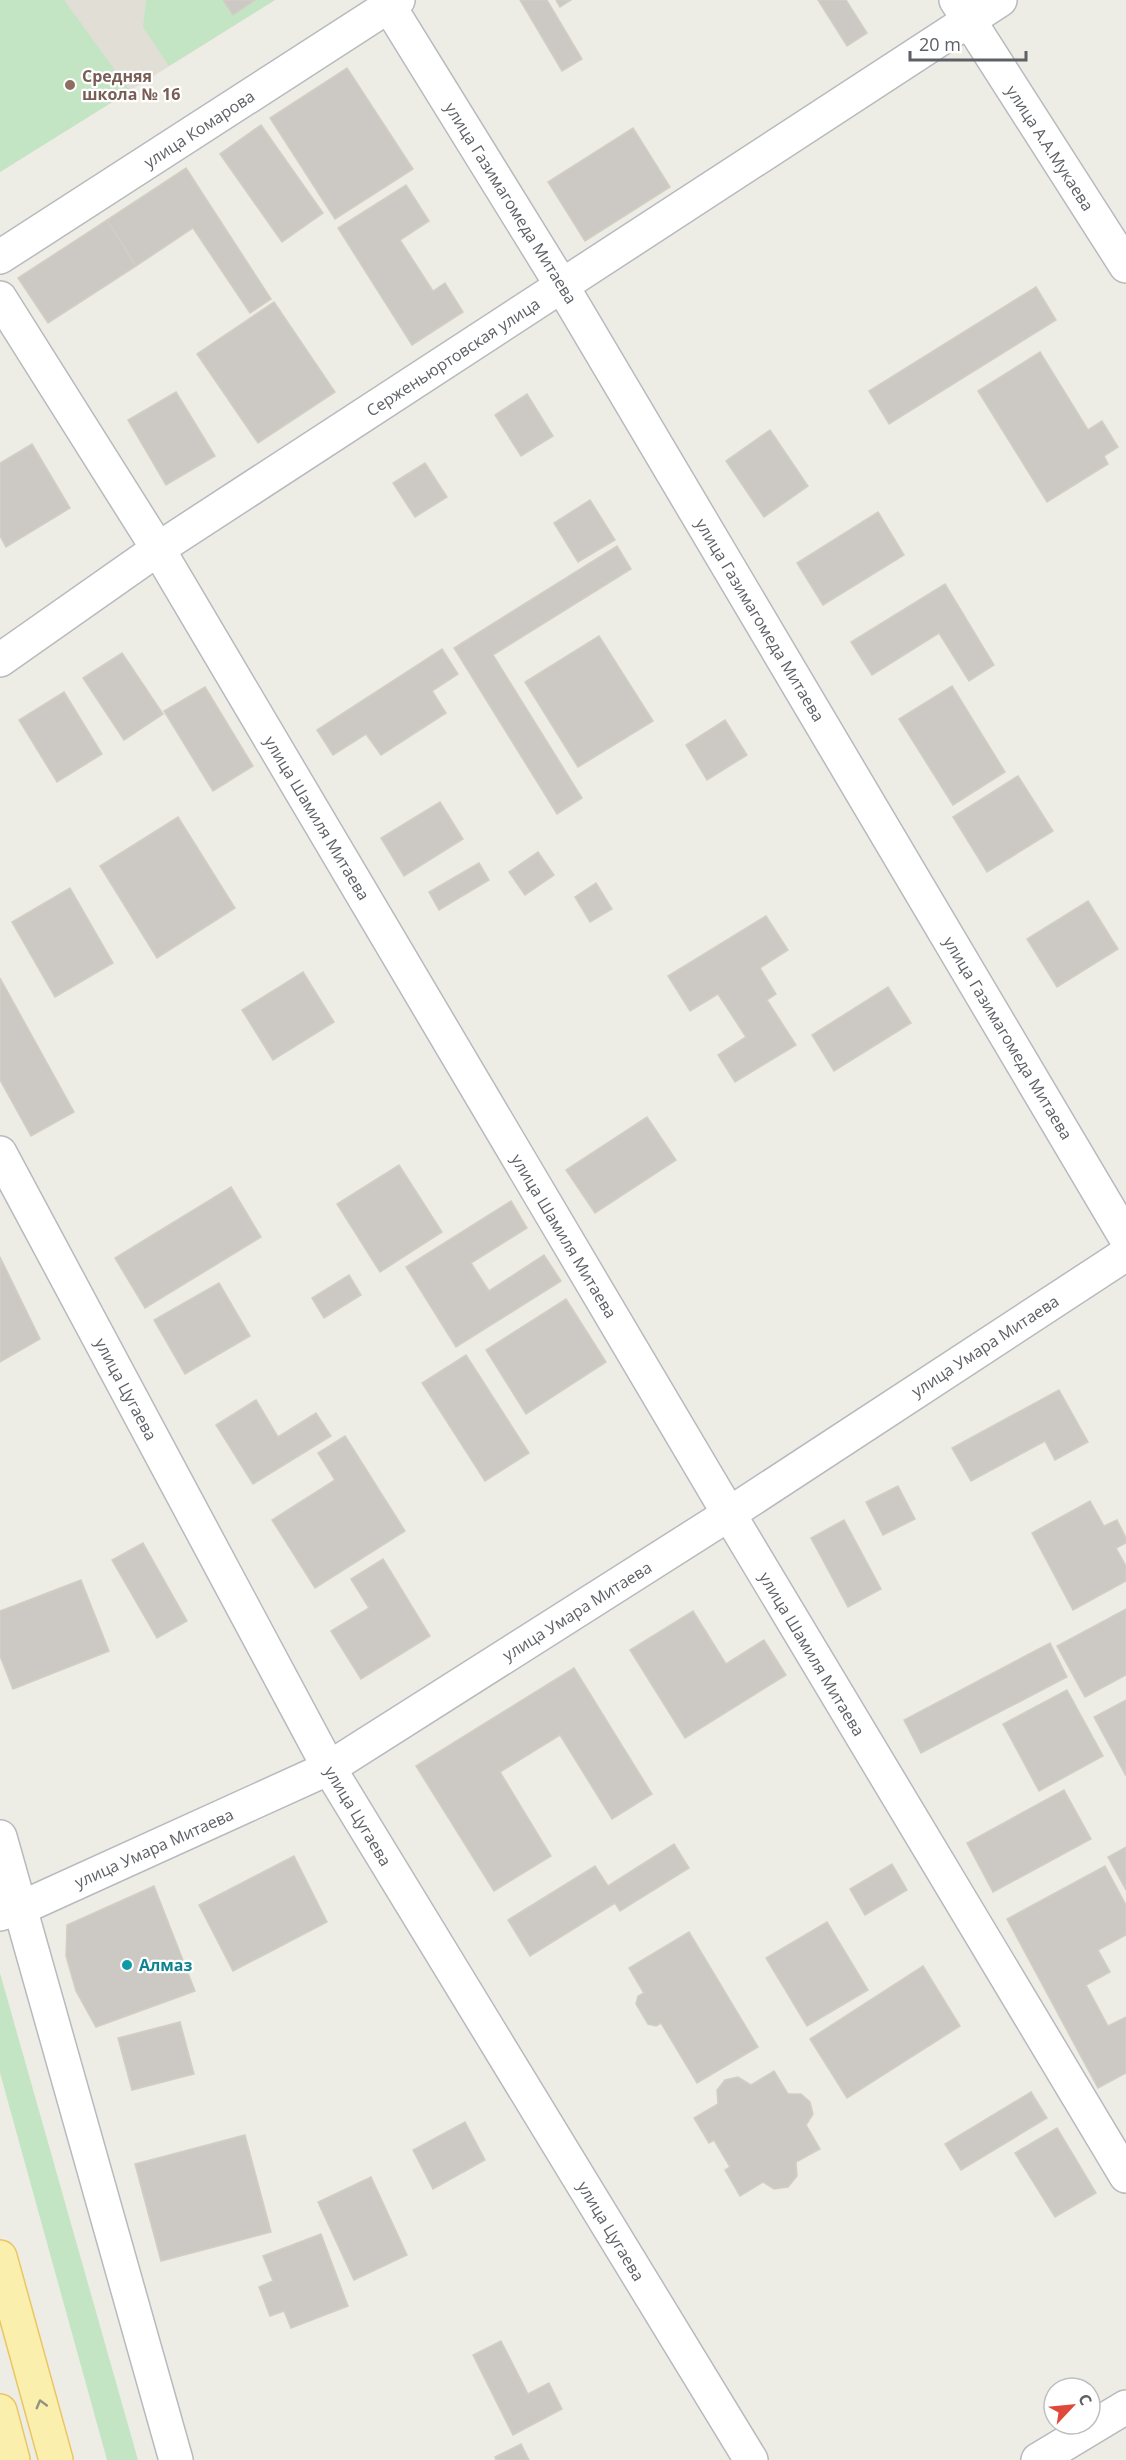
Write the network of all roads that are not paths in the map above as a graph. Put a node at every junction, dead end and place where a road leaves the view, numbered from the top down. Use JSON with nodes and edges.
{"nodes":[{"id":1,"x":1000,"y":0,"type":"edge"},
{"id":2,"x":393,"y":3,"type":"edge"},
{"id":3,"x":962,"y":10,"type":"edge"},
{"id":4,"x":0,"y":257,"type":"edge"},
{"id":5,"x":1126,"y":266,"type":"edge"},
{"id":6,"x":562,"y":286,"type":"junction"},
{"id":7,"x":0,"y":298,"type":"edge"},
{"id":8,"x":158,"y":549,"type":"junction"},
{"id":9,"x":0,"y":660,"type":"edge"},
{"id":10,"x":0,"y":1153,"type":"edge"},
{"id":11,"x":1126,"y":1238,"type":"edge"},
{"id":12,"x":1126,"y":1254,"type":"edge"},
{"id":13,"x":729,"y":1514,"type":"junction"},
{"id":14,"x":329,"y":1768,"type":"junction"},
{"id":15,"x":0,"y":1837,"type":"edge"},
{"id":16,"x":10,"y":1911,"type":"edge"},
{"id":17,"x":1126,"y":2176,"type":"edge"},
{"id":18,"x":0,"y":2257,"type":"edge"},
{"id":19,"x":1126,"y":2407,"type":"edge"},
{"id":20,"x":0,"y":2411,"type":"edge"},
{"id":21,"x":14,"y":2460,"type":"edge"},
{"id":22,"x":56,"y":2460,"type":"edge"},
{"id":23,"x":176,"y":2460,"type":"edge"},
{"id":24,"x":751,"y":2460,"type":"edge"},
{"id":25,"x":1038,"y":2460,"type":"edge"}],
"edges":[{"from":1,"to":3,"type":"street","name":"Серженьюртовская улица"},
{"from":2,"to":4,"type":"street","name":"улица Комарова"},
{"from":2,"to":6,"type":"street","name":"улица Газимагомеда Митаева"},
{"from":3,"to":5,"type":"street","name":"улица А.А.Мукаева"},
{"from":3,"to":6,"type":"street","name":"Серженьюртовская улица"},
{"from":6,"to":8,"type":"street","name":"Серженьюртовская улица"},
{"from":6,"to":11,"type":"street","name":"улица Газимагомеда Митаева"},
{"from":7,"to":8,"type":"street","name":"улица Шамиля Митаева"},
{"from":8,"to":9,"type":"street","name":"Серженьюртовская улица"},
{"from":8,"to":13,"type":"street","name":"улица Шамиля Митаева"},
{"from":10,"to":14,"type":"street","name":"улица Цугаева"},
{"from":12,"to":13,"type":"street","name":"улица Умара Митаева"},
{"from":13,"to":14,"type":"street","name":"улица Умара Митаева"},
{"from":13,"to":17,"type":"street","name":"улица Шамиля Митаева"},
{"from":14,"to":16,"type":"street","name":"улица Умара Митаева"},
{"from":14,"to":24,"type":"street","name":"улица Цугаева"},
{"from":15,"to":16,"type":"street"},
{"from":16,"to":23,"type":"street"},
{"from":22,"to":18,"type":"main road","one_way":true},
{"from":19,"to":25,"type":"street"},
{"from":20,"to":21,"type":"main road"}]}
